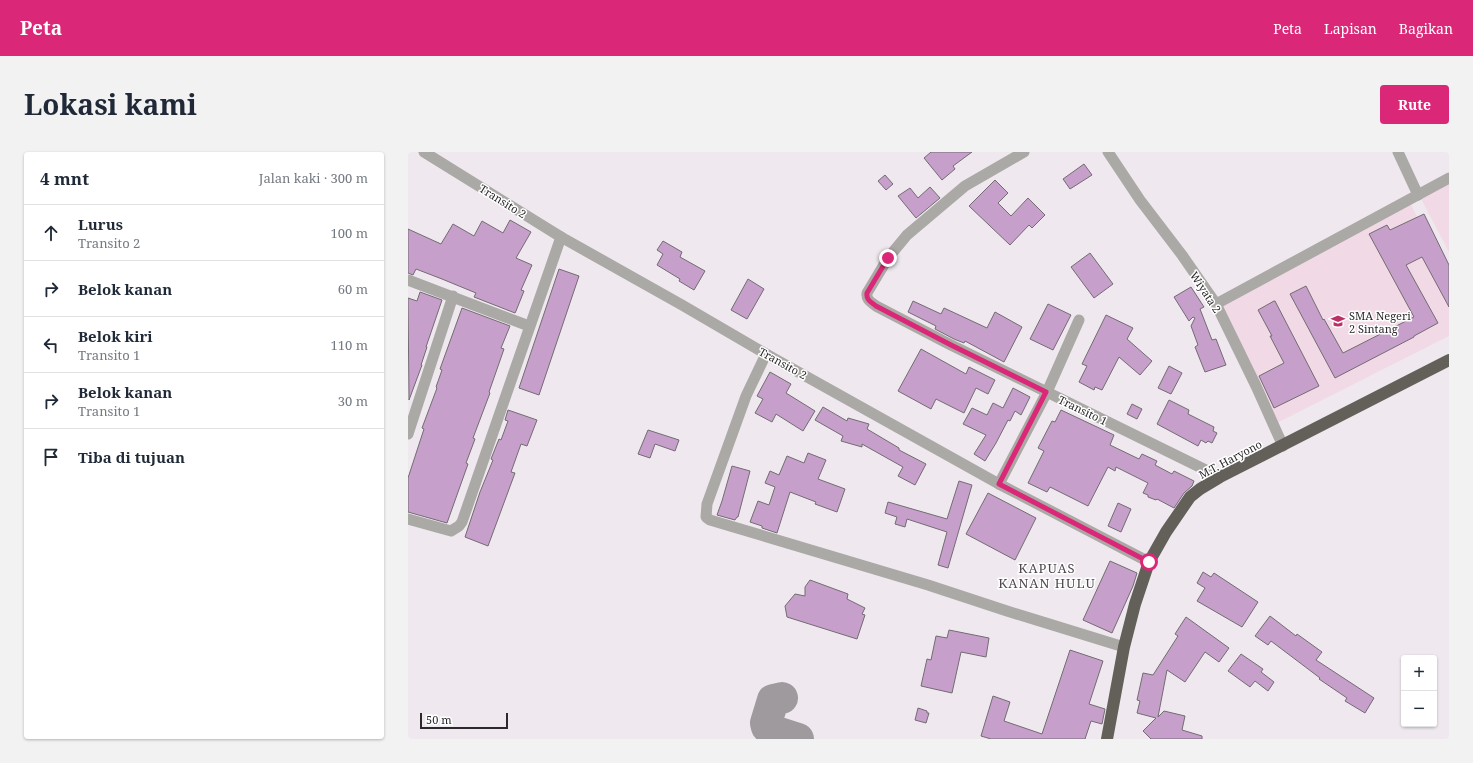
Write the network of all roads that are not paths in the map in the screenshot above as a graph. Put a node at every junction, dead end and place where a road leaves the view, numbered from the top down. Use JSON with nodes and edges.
{"nodes":[{"id":1,"x":424,"y":152,"type":"edge"},
{"id":2,"x":1024,"y":152,"type":"edge"},
{"id":3,"x":1108,"y":152,"type":"edge"},
{"id":4,"x":1398,"y":152,"type":"edge"},
{"id":5,"x":1449,"y":178,"type":"edge"},
{"id":6,"x":1418,"y":195,"type":"junction"},
{"id":7,"x":561,"y":237,"type":"junction"},
{"id":8,"x":408,"y":280,"type":"edge"},
{"id":9,"x":453,"y":296,"type":"junction"},
{"id":10,"x":1216,"y":304,"type":"junction"},
{"id":11,"x":1079,"y":320,"type":"dead end"},
{"id":12,"x":529,"y":326,"type":"junction"},
{"id":13,"x":766,"y":354,"type":"junction"},
{"id":14,"x":1449,"y":360,"type":"edge"},
{"id":15,"x":1046,"y":392,"type":"junction"},
{"id":16,"x":408,"y":434,"type":"edge"},
{"id":17,"x":1283,"y":446,"type":"junction"},
{"id":18,"x":1220,"y":477,"type":"junction"},
{"id":19,"x":999,"y":484,"type":"junction"},
{"id":20,"x":408,"y":519,"type":"edge"},
{"id":21,"x":1149,"y":562,"type":"junction"},
{"id":22,"x":1124,"y":647,"type":"junction"},
{"id":23,"x":1107,"y":739,"type":"edge"}],
"edges":[{"from":1,"to":7,"type":"street","name":"Transito 2"},
{"from":2,"to":15,"type":"street","name":"Transito 1"},
{"from":3,"to":10,"type":"street","name":"Wiyata 2"},
{"from":4,"to":6,"type":"street"},
{"from":5,"to":6,"type":"street"},
{"from":6,"to":10,"type":"street"},
{"from":7,"to":12,"type":"street"},
{"from":7,"to":13,"type":"street","name":"Transito 2"},
{"from":8,"to":9,"type":"street"},
{"from":9,"to":12,"type":"street"},
{"from":9,"to":16,"type":"street"},
{"from":10,"to":17,"type":"street","name":"Wiyata 2"},
{"from":11,"to":15,"type":"street"},
{"from":12,"to":20,"type":"street"},
{"from":13,"to":19,"type":"street","name":"Transito 2"},
{"from":13,"to":22,"type":"street"},
{"from":14,"to":17,"type":"highway","name":"M.T. Haryono"},
{"from":15,"to":18,"type":"street","name":"Transito 1"},
{"from":15,"to":19,"type":"street"},
{"from":17,"to":18,"type":"highway","name":"M.T. Haryono"},
{"from":18,"to":21,"type":"highway","name":"M.T. Haryono"},
{"from":19,"to":21,"type":"street","name":"Transito 2"},
{"from":21,"to":22,"type":"highway","name":"M.T. Haryono"},
{"from":22,"to":23,"type":"highway","name":"M.T. Haryono"}]}
